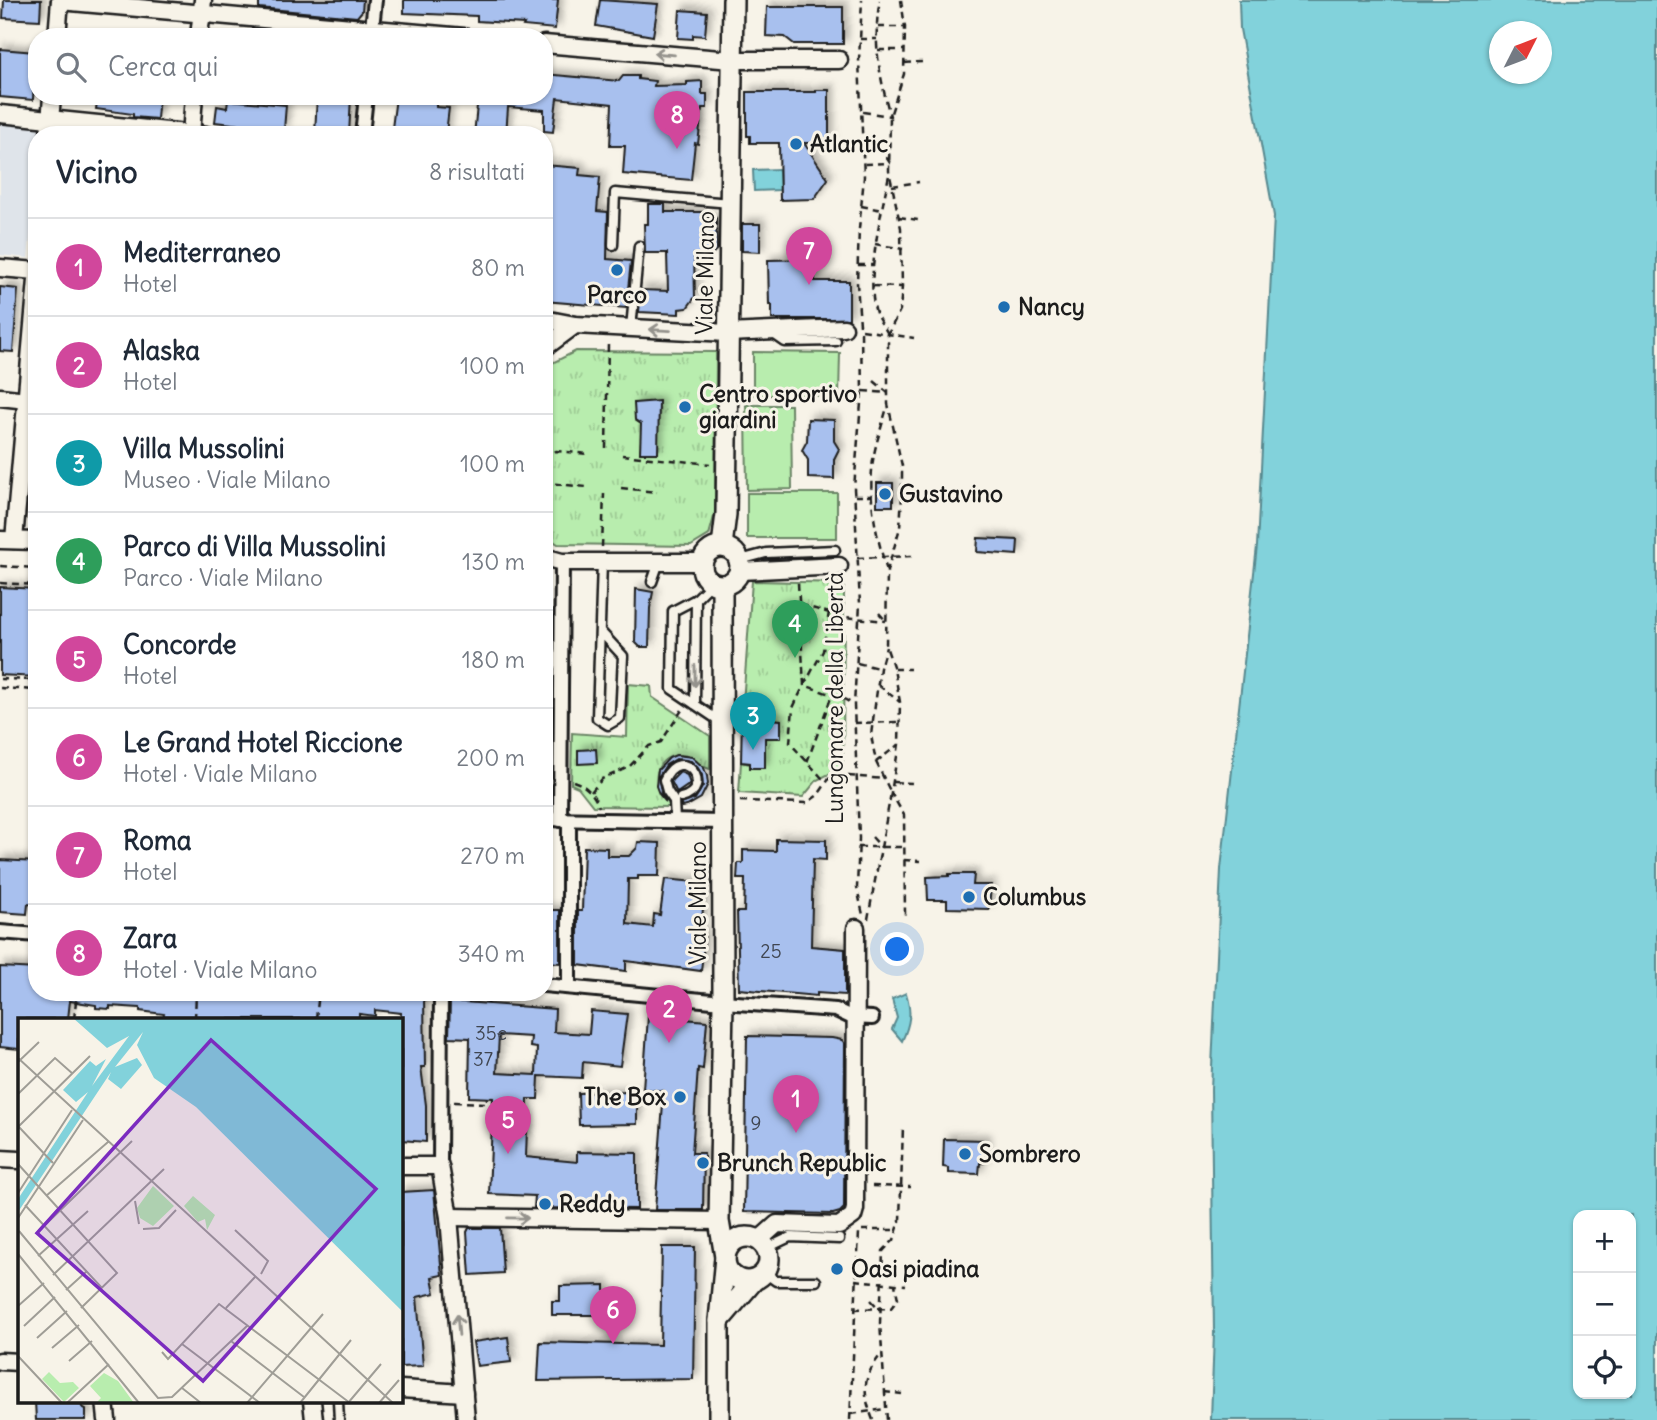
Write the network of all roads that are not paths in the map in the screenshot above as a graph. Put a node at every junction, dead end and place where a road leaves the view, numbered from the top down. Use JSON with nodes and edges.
{"nodes":[{"id":1,"x":375,"y":0,"type":"edge"},
{"id":2,"x":733,"y":0,"type":"edge"},
{"id":3,"x":60,"y":1,"type":"edge"},
{"id":4,"x":202,"y":7,"type":"edge"},
{"id":5,"x":58,"y":28,"type":"edge"},
{"id":6,"x":200,"y":28,"type":"edge"},
{"id":7,"x":339,"y":28,"type":"edge"},
{"id":8,"x":372,"y":28,"type":"edge"},
{"id":9,"x":553,"y":45,"type":"edge"},
{"id":10,"x":732,"y":60,"type":"junction"},
{"id":11,"x":839,"y":60,"type":"dead end"},
{"id":12,"x":51,"y":105,"type":"edge"},
{"id":13,"x":194,"y":105,"type":"edge"},
{"id":14,"x":365,"y":105,"type":"edge"},
{"id":15,"x":0,"y":114,"type":"edge"},
{"id":16,"x":46,"y":126,"type":"edge"},
{"id":17,"x":50,"y":126,"type":"edge"},
{"id":18,"x":196,"y":126,"type":"edge"},
{"id":19,"x":363,"y":126,"type":"edge"},
{"id":20,"x":730,"y":203,"type":"junction"},
{"id":21,"x":614,"y":245,"type":"dead end"},
{"id":22,"x":639,"y":246,"type":"dead end"},
{"id":23,"x":0,"y":268,"type":"edge"},
{"id":24,"x":28,"y":270,"type":"edge"},
{"id":25,"x":553,"y":321,"type":"edge"},
{"id":26,"x":575,"y":325,"type":"junction"},
{"id":27,"x":631,"y":328,"type":"junction"},
{"id":28,"x":729,"y":333,"type":"junction"},
{"id":29,"x":840,"y":334,"type":"dead end"},
{"id":30,"x":553,"y":341,"type":"edge"},
{"id":31,"x":28,"y":388,"type":"edge"},
{"id":32,"x":0,"y":397,"type":"edge"},
{"id":33,"x":27,"y":400,"type":"junction"},
{"id":34,"x":7,"y":540,"type":"edge"},
{"id":35,"x":28,"y":541,"type":"edge"},
{"id":36,"x":722,"y":546,"type":"junction"},
{"id":37,"x":837,"y":558,"type":"joint"},
{"id":38,"x":553,"y":560,"type":"edge"},
{"id":39,"x":562,"y":562,"type":"junction"},
{"id":40,"x":602,"y":562,"type":"junction"},
{"id":41,"x":659,"y":562,"type":"junction"},
{"id":42,"x":701,"y":562,"type":"junction"},
{"id":43,"x":740,"y":565,"type":"junction"},
{"id":44,"x":652,"y":582,"type":"dead end"},
{"id":45,"x":717,"y":584,"type":"junction"},
{"id":46,"x":696,"y":599,"type":"junction"},
{"id":47,"x":600,"y":631,"type":"junction"},
{"id":48,"x":692,"y":701,"type":"junction"},
{"id":49,"x":722,"y":722,"type":"junction"},
{"id":50,"x":681,"y":798,"type":"dead end"},
{"id":51,"x":553,"y":819,"type":"edge"},
{"id":52,"x":565,"y":820,"type":"junction"},
{"id":53,"x":675,"y":821,"type":"junction"},
{"id":54,"x":723,"y":822,"type":"junction"},
{"id":55,"x":863,"y":923,"type":"road end"},
{"id":56,"x":0,"y":932,"type":"edge"},
{"id":57,"x":28,"y":934,"type":"edge"},
{"id":58,"x":553,"y":986,"type":"edge"},
{"id":59,"x":569,"y":987,"type":"junction"},
{"id":60,"x":440,"y":1001,"type":"edge"},
{"id":61,"x":723,"y":1002,"type":"junction"},
{"id":62,"x":864,"y":1017,"type":"junction"},
{"id":63,"x":0,"y":1159,"type":"edge"},
{"id":64,"x":18,"y":1160,"type":"edge"},
{"id":65,"x":402,"y":1166,"type":"edge"},
{"id":66,"x":440,"y":1166,"type":"junction"},
{"id":67,"x":449,"y":1217,"type":"junction"},
{"id":68,"x":719,"y":1221,"type":"junction"},
{"id":69,"x":839,"y":1239,"type":"dead end"},
{"id":70,"x":756,"y":1242,"type":"junction"},
{"id":71,"x":725,"y":1257,"type":"junction"},
{"id":72,"x":759,"y":1277,"type":"junction"},
{"id":73,"x":816,"y":1281,"type":"dead end"},
{"id":74,"x":719,"y":1321,"type":"junction"},
{"id":75,"x":0,"y":1361,"type":"edge"},
{"id":76,"x":18,"y":1362,"type":"edge"},
{"id":77,"x":402,"y":1389,"type":"edge"},
{"id":78,"x":464,"y":1393,"type":"junction"},
{"id":79,"x":105,"y":1402,"type":"edge"},
{"id":80,"x":312,"y":1402,"type":"edge"},
{"id":81,"x":338,"y":1402,"type":"edge"},
{"id":82,"x":107,"y":1420,"type":"edge"},
{"id":83,"x":314,"y":1420,"type":"edge"},
{"id":84,"x":339,"y":1420,"type":"edge"},
{"id":85,"x":466,"y":1420,"type":"edge"},
{"id":86,"x":719,"y":1420,"type":"edge"}],
"edges":[{"from":1,"to":8,"type":"street"},
{"from":2,"to":10,"type":"street","name":"Viale Milano"},
{"from":3,"to":4,"type":"street"},
{"from":3,"to":5,"type":"street"},
{"from":4,"to":6,"type":"street"},
{"from":4,"to":7,"type":"street"},
{"from":10,"to":9,"type":"street","one_way":true},
{"from":10,"to":11,"type":"street"},
{"from":10,"to":20,"type":"street","name":"Viale Milano"},
{"from":12,"to":17,"type":"street"},
{"from":13,"to":18,"type":"street"},
{"from":14,"to":19,"type":"street"},
{"from":15,"to":16,"type":"street"},
{"from":20,"to":21,"type":"lane"},
{"from":20,"to":28,"type":"street","name":"Viale Milano"},
{"from":22,"to":27,"type":"lane"},
{"from":23,"to":24,"type":"street"},
{"from":25,"to":26,"type":"street"},
{"from":26,"to":27,"type":"street"},
{"from":26,"to":30,"type":"street"},
{"from":28,"to":27,"type":"street","one_way":true},
{"from":28,"to":29,"type":"street"},
{"from":28,"to":36,"type":"street","name":"Viale Milano"},
{"from":31,"to":33,"type":"street"},
{"from":32,"to":33,"type":"street"},
{"from":33,"to":34,"type":"street"},
{"from":34,"to":35,"type":"street"},
{"from":36,"to":42,"type":"street"},
{"from":36,"to":43,"type":"street"},
{"from":37,"to":43,"type":"street"},
{"from":37,"to":43,"type":"lane"},
{"from":38,"to":39,"type":"street"},
{"from":39,"to":40,"type":"street"},
{"from":39,"to":52,"type":"street"},
{"from":40,"to":41,"type":"street"},
{"from":40,"to":47,"type":"lane"},
{"from":41,"to":42,"type":"street"},
{"from":41,"to":44,"type":"lane"},
{"from":42,"to":45,"type":"street"},
{"from":43,"to":45,"type":"street"},
{"from":45,"to":46,"type":"lane"},
{"from":45,"to":49,"type":"street","name":"Viale Milano"},
{"from":46,"to":48,"type":"lane","one_way":true},
{"from":46,"to":48,"type":"lane"},
{"from":47,"to":47,"type":"lane"},
{"from":48,"to":49,"type":"lane"},
{"from":49,"to":54,"type":"street","name":"Viale Milano"},
{"from":50,"to":53,"type":"lane"},
{"from":51,"to":52,"type":"street"},
{"from":52,"to":53,"type":"street"},
{"from":52,"to":59,"type":"street"},
{"from":53,"to":54,"type":"street"},
{"from":54,"to":61,"type":"street","name":"Viale Milano"},
{"from":55,"to":62,"type":"street"},
{"from":56,"to":57,"type":"street"},
{"from":58,"to":59,"type":"street"},
{"from":59,"to":61,"type":"street"},
{"from":60,"to":66,"type":"street"},
{"from":61,"to":62,"type":"street"},
{"from":61,"to":68,"type":"street","name":"Viale Milano"},
{"from":62,"to":70,"type":"street"},
{"from":63,"to":64,"type":"street"},
{"from":65,"to":66,"type":"street"},
{"from":66,"to":67,"type":"street"},
{"from":67,"to":68,"type":"street","one_way":true},
{"from":78,"to":67,"type":"street","one_way":true},
{"from":68,"to":70,"type":"street"},
{"from":68,"to":71,"type":"street","name":"Viale Milano"},
{"from":69,"to":70,"type":"lane"},
{"from":70,"to":71,"type":"street"},
{"from":70,"to":72,"type":"street"},
{"from":71,"to":72,"type":"street"},
{"from":71,"to":74,"type":"street","name":"Viale Milano"},
{"from":72,"to":73,"type":"lane"},
{"from":72,"to":74,"type":"street"},
{"from":74,"to":86,"type":"street","name":"Viale Milano"},
{"from":75,"to":76,"type":"street"},
{"from":77,"to":78,"type":"street"},
{"from":78,"to":85,"type":"street"},
{"from":79,"to":82,"type":"street"},
{"from":80,"to":83,"type":"street"},
{"from":81,"to":84,"type":"lane"}]}
